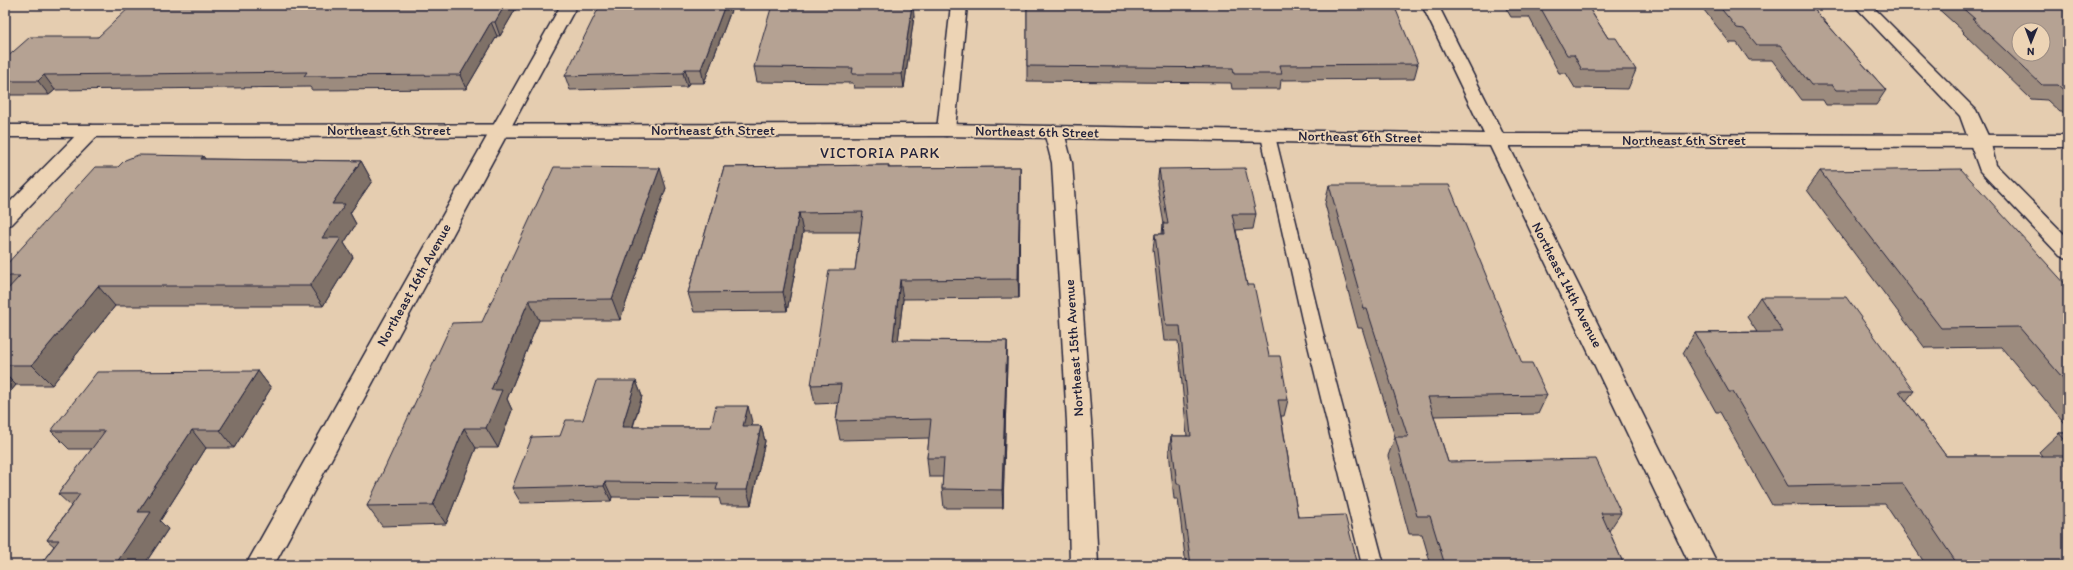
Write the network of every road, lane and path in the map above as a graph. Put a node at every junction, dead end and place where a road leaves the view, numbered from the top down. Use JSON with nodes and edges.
{"nodes":[{"id":1,"x":569,"y":5,"type":"edge"},
{"id":2,"x":959,"y":5,"type":"edge"},
{"id":3,"x":1430,"y":5,"type":"edge"},
{"id":4,"x":1862,"y":5,"type":"edge"},
{"id":5,"x":500,"y":130,"type":"junction"},
{"id":6,"x":946,"y":130,"type":"junction"},
{"id":7,"x":5,"y":131,"type":"edge"},
{"id":8,"x":91,"y":131,"type":"junction"},
{"id":9,"x":1054,"y":132,"type":"junction"},
{"id":10,"x":1268,"y":136,"type":"junction"},
{"id":11,"x":1496,"y":140,"type":"junction"},
{"id":12,"x":1980,"y":140,"type":"junction"},
{"id":13,"x":2068,"y":141,"type":"edge"},
{"id":14,"x":5,"y":219,"type":"edge"},
{"id":15,"x":2068,"y":251,"type":"edge"},
{"id":16,"x":260,"y":565,"type":"edge"},
{"id":17,"x":1084,"y":565,"type":"edge"},
{"id":18,"x":1373,"y":565,"type":"edge"},
{"id":19,"x":1704,"y":565,"type":"edge"}],
"edges":[{"from":1,"to":5,"type":"street","name":"Northeast 16th Avenue"},
{"from":2,"to":6,"type":"street"},
{"from":3,"to":11,"type":"street","name":"Northeast 14th Avenue"},
{"from":4,"to":12,"type":"street"},
{"from":5,"to":6,"type":"street","name":"Northeast 6th Street"},
{"from":5,"to":8,"type":"street","name":"Northeast 6th Street"},
{"from":5,"to":16,"type":"street","name":"Northeast 16th Avenue"},
{"from":6,"to":9,"type":"street","name":"Northeast 6th Street"},
{"from":7,"to":8,"type":"street","name":"Northeast 6th Street"},
{"from":8,"to":14,"type":"street"},
{"from":9,"to":10,"type":"street","name":"Northeast 6th Street"},
{"from":9,"to":17,"type":"street","name":"Northeast 15th Avenue"},
{"from":10,"to":11,"type":"street","name":"Northeast 6th Street"},
{"from":10,"to":18,"type":"lane"},
{"from":11,"to":12,"type":"street","name":"Northeast 6th Street"},
{"from":11,"to":19,"type":"street","name":"Northeast 14th Avenue"},
{"from":12,"to":13,"type":"street","name":"Northeast 6th Street"},
{"from":12,"to":15,"type":"street"}]}
